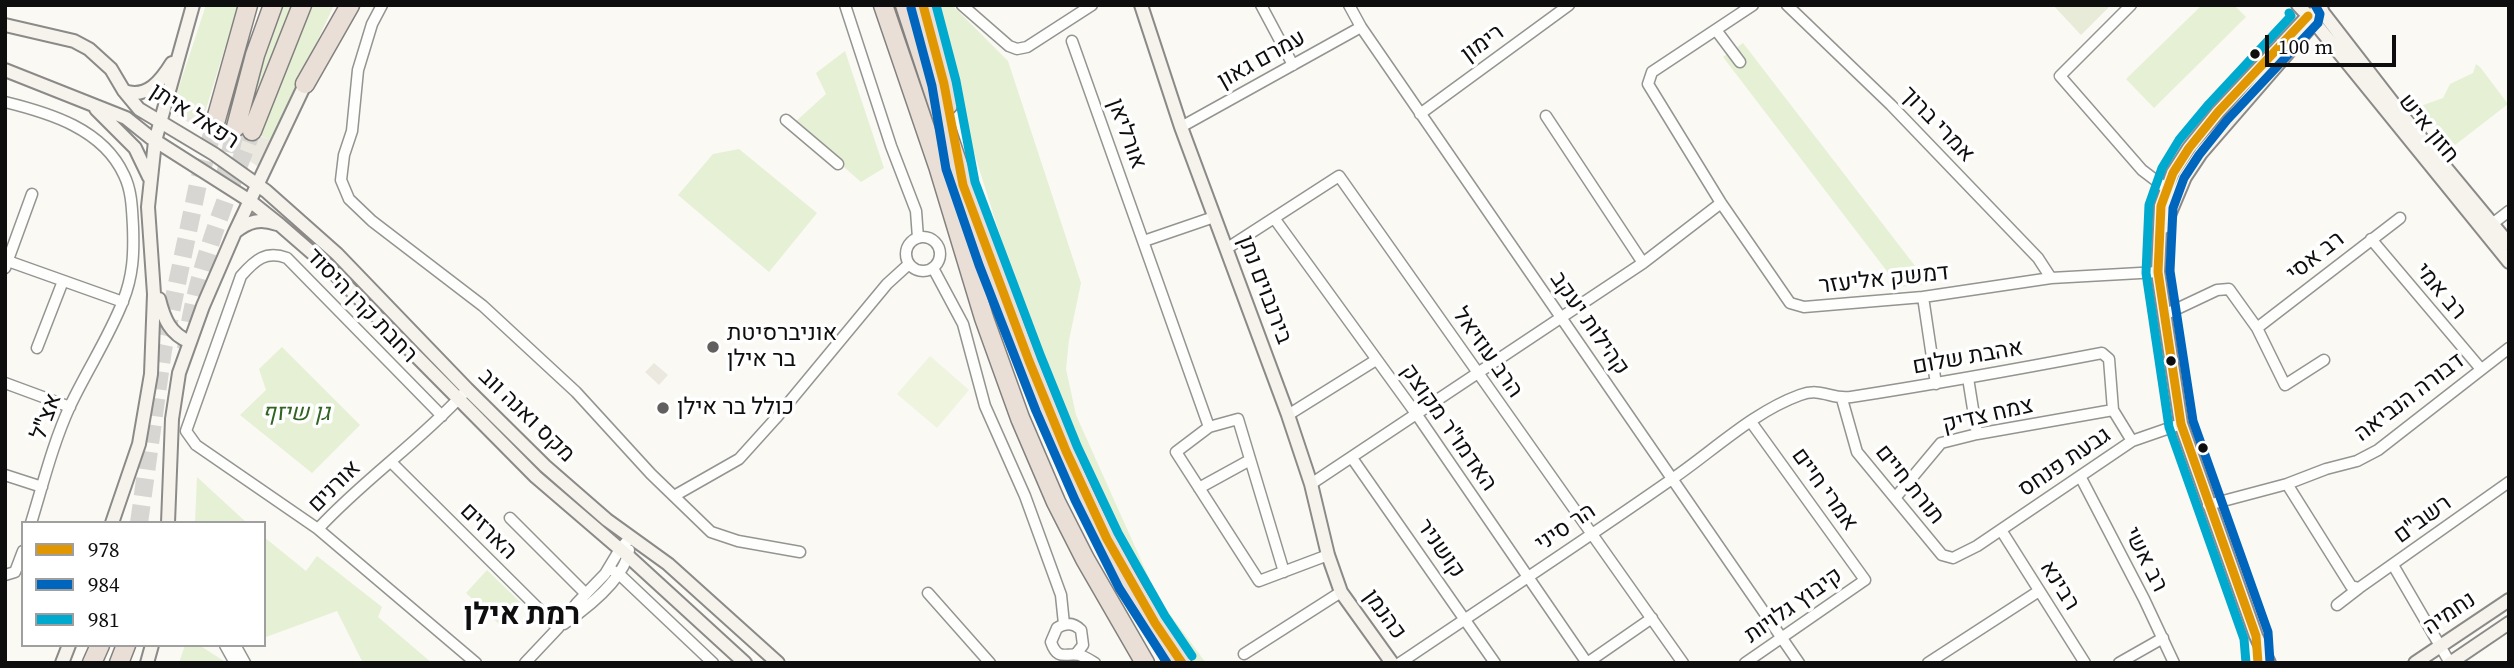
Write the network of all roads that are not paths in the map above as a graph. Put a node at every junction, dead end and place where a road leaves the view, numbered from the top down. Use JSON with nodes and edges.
{"nodes":[{"id":1,"x":193,"y":5,"type":"edge"},
{"id":2,"x":250,"y":5,"type":"edge"},
{"id":3,"x":273,"y":5,"type":"edge"},
{"id":4,"x":302,"y":5,"type":"edge"},
{"id":5,"x":339,"y":5,"type":"edge"},
{"id":6,"x":350,"y":5,"type":"edge"},
{"id":7,"x":382,"y":5,"type":"edge"},
{"id":8,"x":845,"y":5,"type":"edge"},
{"id":9,"x":875,"y":5,"type":"edge"},
{"id":10,"x":883,"y":5,"type":"edge"},
{"id":11,"x":905,"y":5,"type":"edge"},
{"id":12,"x":923,"y":5,"type":"edge"},
{"id":13,"x":962,"y":5,"type":"edge"},
{"id":14,"x":1093,"y":5,"type":"edge"},
{"id":15,"x":1141,"y":5,"type":"edge"},
{"id":16,"x":1261,"y":5,"type":"edge"},
{"id":17,"x":1349,"y":5,"type":"edge"},
{"id":18,"x":1569,"y":5,"type":"edge"},
{"id":19,"x":1753,"y":5,"type":"edge"},
{"id":20,"x":1787,"y":5,"type":"edge"},
{"id":21,"x":2131,"y":5,"type":"edge"},
{"id":22,"x":2298,"y":5,"type":"edge"},
{"id":23,"x":2320,"y":8,"type":"edge"},
{"id":24,"x":2312,"y":19,"type":"junction"},
{"id":25,"x":5,"y":25,"type":"edge"},
{"id":26,"x":1360,"y":27,"type":"junction"},
{"id":27,"x":1716,"y":30,"type":"junction"},
{"id":28,"x":1072,"y":41,"type":"dead end"},
{"id":29,"x":179,"y":51,"type":"junction"},
{"id":30,"x":1740,"y":62,"type":"dead end"},
{"id":31,"x":1293,"y":65,"type":"junction"},
{"id":32,"x":5,"y":70,"type":"edge"},
{"id":33,"x":305,"y":84,"type":"junction"},
{"id":34,"x":124,"y":91,"type":"junction"},
{"id":35,"x":912,"y":94,"type":"junction"},
{"id":36,"x":5,"y":102,"type":"edge"},
{"id":37,"x":91,"y":105,"type":"junction"},
{"id":38,"x":1420,"y":114,"type":"junction"},
{"id":39,"x":1546,"y":116,"type":"dead end"},
{"id":40,"x":786,"y":120,"type":"dead end"},
{"id":41,"x":160,"y":121,"type":"junction"},
{"id":42,"x":215,"y":123,"type":"tunnel mouth"},
{"id":43,"x":1181,"y":127,"type":"junction"},
{"id":44,"x":185,"y":136,"type":"junction"},
{"id":45,"x":155,"y":141,"type":"junction"},
{"id":46,"x":838,"y":164,"type":"dead end"},
{"id":47,"x":959,"y":167,"type":"junction"},
{"id":48,"x":150,"y":180,"type":"junction"},
{"id":49,"x":258,"y":184,"type":"junction"},
{"id":50,"x":2167,"y":190,"type":"junction"},
{"id":51,"x":32,"y":194,"type":"dead end"},
{"id":52,"x":250,"y":201,"type":"junction"},
{"id":53,"x":1721,"y":203,"type":"junction"},
{"id":54,"x":2509,"y":211,"type":"edge"},
{"id":55,"x":1214,"y":217,"type":"junction"},
{"id":56,"x":1274,"y":218,"type":"junction"},
{"id":57,"x":2400,"y":218,"type":"dead end"},
{"id":58,"x":280,"y":225,"type":"junction"},
{"id":59,"x":2488,"y":228,"type":"junction"},
{"id":60,"x":236,"y":232,"type":"junction"},
{"id":61,"x":918,"y":238,"type":"junction"},
{"id":62,"x":2371,"y":239,"type":"junction"},
{"id":63,"x":1144,"y":241,"type":"junction"},
{"id":64,"x":2159,"y":241,"type":"junction"},
{"id":65,"x":2509,"y":244,"type":"edge"},
{"id":66,"x":1226,"y":249,"type":"junction"},
{"id":67,"x":2509,"y":262,"type":"edge"},
{"id":68,"x":6,"y":263,"type":"edge"},
{"id":69,"x":1643,"y":263,"type":"junction"},
{"id":70,"x":909,"y":264,"type":"junction"},
{"id":71,"x":933,"y":268,"type":"junction"},
{"id":72,"x":2158,"y":272,"type":"junction"},
{"id":73,"x":153,"y":275,"type":"junction"},
{"id":74,"x":2051,"y":278,"type":"junction"},
{"id":75,"x":63,"y":281,"type":"junction"},
{"id":76,"x":1923,"y":297,"type":"junction"},
{"id":77,"x":123,"y":302,"type":"junction"},
{"id":78,"x":2164,"y":315,"type":"junction"},
{"id":79,"x":1561,"y":317,"type":"junction"},
{"id":80,"x":2257,"y":328,"type":"junction"},
{"id":81,"x":190,"y":342,"type":"junction"},
{"id":82,"x":37,"y":348,"type":"dead end"},
{"id":83,"x":2509,"y":348,"type":"edge"},
{"id":84,"x":1376,"y":360,"type":"junction"},
{"id":85,"x":2324,"y":360,"type":"dead end"},
{"id":86,"x":2480,"y":369,"type":"junction"},
{"id":87,"x":1477,"y":373,"type":"junction"},
{"id":88,"x":1968,"y":378,"type":"junction"},
{"id":89,"x":5,"y":383,"type":"edge"},
{"id":90,"x":1936,"y":384,"type":"junction"},
{"id":91,"x":462,"y":394,"type":"junction"},
{"id":92,"x":1842,"y":399,"type":"junction"},
{"id":93,"x":70,"y":407,"type":"junction"},
{"id":94,"x":2113,"y":410,"type":"junction"},
{"id":95,"x":1288,"y":415,"type":"junction"},
{"id":96,"x":1417,"y":415,"type":"junction"},
{"id":97,"x":442,"y":416,"type":"junction"},
{"id":98,"x":1751,"y":422,"type":"junction"},
{"id":99,"x":2181,"y":424,"type":"junction"},
{"id":100,"x":1209,"y":427,"type":"junction"},
{"id":101,"x":1977,"y":434,"type":"junction"},
{"id":102,"x":2132,"y":441,"type":"junction"},
{"id":103,"x":1352,"y":458,"type":"junction"},
{"id":104,"x":1250,"y":460,"type":"junction"},
{"id":105,"x":391,"y":462,"type":"junction"},
{"id":106,"x":5,"y":475,"type":"edge"},
{"id":107,"x":2080,"y":476,"type":"junction"},
{"id":108,"x":1672,"y":479,"type":"junction"},
{"id":109,"x":2509,"y":482,"type":"edge"},
{"id":110,"x":1311,"y":484,"type":"junction"},
{"id":111,"x":2287,"y":484,"type":"junction"},
{"id":112,"x":42,"y":487,"type":"junction"},
{"id":113,"x":1199,"y":488,"type":"junction"},
{"id":114,"x":674,"y":496,"type":"junction"},
{"id":115,"x":1895,"y":498,"type":"junction"},
{"id":116,"x":2208,"y":505,"type":"junction"},
{"id":117,"x":510,"y":518,"type":"dead end"},
{"id":118,"x":33,"y":521,"type":"edge"},
{"id":119,"x":113,"y":521,"type":"edge"},
{"id":120,"x":168,"y":521,"type":"edge"},
{"id":121,"x":318,"y":529,"type":"junction"},
{"id":122,"x":2001,"y":530,"type":"junction"},
{"id":123,"x":1591,"y":533,"type":"junction"},
{"id":124,"x":631,"y":537,"type":"junction"},
{"id":125,"x":1977,"y":546,"type":"joint"},
{"id":126,"x":624,"y":552,"type":"junction"},
{"id":127,"x":800,"y":552,"type":"dead end"},
{"id":128,"x":1328,"y":555,"type":"junction"},
{"id":129,"x":21,"y":557,"type":"edge"},
{"id":130,"x":2393,"y":565,"type":"junction"},
{"id":131,"x":614,"y":572,"type":"junction"},
{"id":132,"x":1284,"y":572,"type":"junction"},
{"id":133,"x":9,"y":575,"type":"edge"},
{"id":134,"x":1527,"y":577,"type":"junction"},
{"id":135,"x":1865,"y":580,"type":"joint"},
{"id":136,"x":2359,"y":588,"type":"junction"},
{"id":137,"x":2039,"y":591,"type":"junction"},
{"id":138,"x":1341,"y":592,"type":"junction"},
{"id":139,"x":928,"y":593,"type":"dead end"},
{"id":140,"x":586,"y":594,"type":"junction"},
{"id":141,"x":2509,"y":600,"type":"edge"},
{"id":142,"x":2337,"y":605,"type":"dead end"},
{"id":143,"x":1465,"y":618,"type":"junction"},
{"id":144,"x":1652,"y":618,"type":"junction"},
{"id":145,"x":2509,"y":623,"type":"edge"},
{"id":146,"x":1064,"y":624,"type":"junction"},
{"id":147,"x":558,"y":628,"type":"junction"},
{"id":148,"x":2256,"y":636,"type":"junction"},
{"id":149,"x":1781,"y":637,"type":"junction"},
{"id":150,"x":2163,"y":638,"type":"junction"},
{"id":151,"x":2441,"y":646,"type":"junction"},
{"id":152,"x":226,"y":647,"type":"edge"},
{"id":153,"x":236,"y":647,"type":"edge"},
{"id":154,"x":68,"y":648,"type":"edge"},
{"id":155,"x":1076,"y":654,"type":"junction"},
{"id":156,"x":1244,"y":654,"type":"dead end"},
{"id":157,"x":1056,"y":658,"type":"edge"},
{"id":158,"x":60,"y":663,"type":"edge"},
{"id":159,"x":235,"y":663,"type":"edge"},
{"id":160,"x":245,"y":663,"type":"edge"},
{"id":161,"x":476,"y":663,"type":"edge"},
{"id":162,"x":525,"y":663,"type":"edge"},
{"id":163,"x":713,"y":663,"type":"edge"},
{"id":164,"x":745,"y":663,"type":"edge"},
{"id":165,"x":778,"y":663,"type":"edge"},
{"id":166,"x":990,"y":663,"type":"edge"},
{"id":167,"x":1095,"y":663,"type":"edge"},
{"id":168,"x":1145,"y":663,"type":"edge"},
{"id":169,"x":1182,"y":663,"type":"edge"},
{"id":170,"x":1392,"y":663,"type":"edge"},
{"id":171,"x":1399,"y":663,"type":"edge"},
{"id":172,"x":1495,"y":663,"type":"edge"},
{"id":173,"x":1587,"y":663,"type":"edge"},
{"id":174,"x":1683,"y":663,"type":"edge"},
{"id":175,"x":1745,"y":663,"type":"edge"},
{"id":176,"x":1799,"y":663,"type":"edge"},
{"id":177,"x":1928,"y":663,"type":"edge"},
{"id":178,"x":2085,"y":663,"type":"edge"},
{"id":179,"x":2119,"y":663,"type":"edge"},
{"id":180,"x":2174,"y":663,"type":"edge"},
{"id":181,"x":2258,"y":663,"type":"edge"},
{"id":182,"x":2269,"y":663,"type":"edge"},
{"id":183,"x":2415,"y":663,"type":"edge"},
{"id":184,"x":2450,"y":663,"type":"edge"}],
"edges":[{"from":1,"to":29,"type":"street"},
{"from":2,"to":42,"type":"highway"},
{"from":3,"to":4,"type":"highway"},
{"from":5,"to":33,"type":"street"},
{"from":6,"to":33,"type":"highway"},
{"from":7,"to":114,"type":"street"},
{"from":8,"to":61,"type":"street"},
{"from":9,"to":35,"type":"highway"},
{"from":10,"to":35,"type":"highway"},
{"from":11,"to":47,"type":"highway"},
{"from":12,"to":47,"type":"highway"},
{"from":13,"to":14,"type":"street"},
{"from":15,"to":43,"type":"street","name":"בירנבוים נתן"},
{"from":16,"to":31,"type":"street"},
{"from":17,"to":26,"type":"street","name":"קהילות יעקב"},
{"from":18,"to":38,"type":"street","name":"רימון"},
{"from":19,"to":27,"type":"street"},
{"from":20,"to":74,"type":"street","name":"אמרי ברוך"},
{"from":21,"to":50,"type":"street"},
{"from":22,"to":24,"type":"street","name":"חזון איש"},
{"from":23,"to":24,"type":"street"},
{"from":23,"to":59,"type":"street","name":"חזון איש"},
{"from":24,"to":50,"type":"street"},
{"from":24,"to":59,"type":"street","name":"חזון איש"},
{"from":24,"to":64,"type":"street"},
{"from":25,"to":34,"type":"street","name":"רפאל איתן"},
{"from":26,"to":31,"type":"street","name":"עמרם גאון"},
{"from":26,"to":38,"type":"street","name":"קהילות יעקב"},
{"from":27,"to":30,"type":"street"},
{"from":27,"to":53,"type":"street","name":"דמשק אליעזר"},
{"from":28,"to":63,"type":"street","name":"אורליאן"},
{"from":29,"to":34,"type":"street"},
{"from":29,"to":41,"type":"street"},
{"from":31,"to":43,"type":"street","name":"עמרם גאון"},
{"from":32,"to":37,"type":"street","name":"רפאל איתן"},
{"from":33,"to":49,"type":"street"},
{"from":34,"to":41,"type":"street","name":"רפאל איתן"},
{"from":35,"to":168,"type":"highway"},
{"from":36,"to":77,"type":"street","name":"אצ\"ל"},
{"from":37,"to":45,"type":"street","name":"רפאל איתן"},
{"from":37,"to":48,"type":"street"},
{"from":38,"to":79,"type":"street","name":"קהילות יעקב"},
{"from":39,"to":69,"type":"street"},
{"from":40,"to":46,"type":"street"},
{"from":41,"to":44,"type":"street","name":"רפאל איתן"},
{"from":41,"to":45,"type":"street"},
{"from":43,"to":55,"type":"street","name":"בירנבוים נתן"},
{"from":44,"to":45,"type":"street"},
{"from":44,"to":49,"type":"street","name":"רפאל איתן"},
{"from":45,"to":48,"type":"street"},
{"from":45,"to":52,"type":"street","name":"רפאל איתן"},
{"from":47,"to":169,"type":"highway"},
{"from":48,"to":73,"type":"street"},
{"from":49,"to":52,"type":"street"},
{"from":49,"to":91,"type":"street","name":"מקס ואנה ווב"},
{"from":50,"to":64,"type":"street"},
{"from":51,"to":68,"type":"street"},
{"from":52,"to":58,"type":"street","name":"מקס ואנה ווב"},
{"from":52,"to":60,"type":"street"},
{"from":53,"to":69,"type":"street"},
{"from":53,"to":76,"type":"street","name":"דמשק אליעזר"},
{"from":54,"to":59,"type":"street"},
{"from":55,"to":63,"type":"street"},
{"from":55,"to":66,"type":"street","name":"בירנבוים נתן"},
{"from":56,"to":66,"type":"street","name":"הרב עוזיאל"},
{"from":56,"to":84,"type":"street","name":"האדמו\"ר מקוצק"},
{"from":56,"to":87,"type":"street","name":"הרב עוזיאל"},
{"from":57,"to":62,"type":"street","name":"רב אסי"},
{"from":58,"to":60,"type":"street"},
{"from":58,"to":91,"type":"street","name":"מקס ואנה ווב"},
{"from":59,"to":65,"type":"street","name":"חזון איש"},
{"from":59,"to":67,"type":"street","name":"חזון איש"},
{"from":60,"to":81,"type":"street"},
{"from":61,"to":70,"type":"street"},
{"from":61,"to":71,"type":"street"},
{"from":62,"to":80,"type":"street","name":"רב אסי"},
{"from":62,"to":86,"type":"street","name":"רב אמי"},
{"from":63,"to":100,"type":"street","name":"אורליאן"},
{"from":64,"to":72,"type":"street"},
{"from":66,"to":95,"type":"street","name":"בירנבוים נתן"},
{"from":68,"to":75,"type":"street"},
{"from":69,"to":79,"type":"street"},
{"from":70,"to":71,"type":"street"},
{"from":70,"to":114,"type":"street"},
{"from":71,"to":146,"type":"street"},
{"from":72,"to":74,"type":"street","name":"דמשק אליעזר"},
{"from":72,"to":78,"type":"street"},
{"from":73,"to":81,"type":"street"},
{"from":73,"to":119,"type":"street"},
{"from":74,"to":76,"type":"street","name":"דמשק אליעזר"},
{"from":75,"to":77,"type":"street"},
{"from":75,"to":82,"type":"street"},
{"from":76,"to":90,"type":"street"},
{"from":77,"to":93,"type":"street","name":"אצ\"ל"},
{"from":78,"to":80,"type":"street"},
{"from":78,"to":99,"type":"street"},
{"from":79,"to":87,"type":"street"},
{"from":79,"to":108,"type":"street","name":"קהילות יעקב"},
{"from":80,"to":85,"type":"street"},
{"from":81,"to":120,"type":"street"},
{"from":83,"to":86,"type":"street","name":"דבורה הנביאה"},
{"from":84,"to":95,"type":"street"},
{"from":84,"to":96,"type":"street","name":"האדמו\"ר מקוצק"},
{"from":86,"to":111,"type":"street","name":"דבורה הנביאה"},
{"from":87,"to":96,"type":"street"},
{"from":87,"to":123,"type":"street","name":"הרב עוזיאל"},
{"from":88,"to":90,"type":"street","name":"אהבת שלום"},
{"from":88,"to":94,"type":"street","name":"אהבת שלום"},
{"from":88,"to":101,"type":"street"},
{"from":89,"to":93,"type":"street"},
{"from":90,"to":92,"type":"street","name":"אהבת שלום"},
{"from":91,"to":97,"type":"street","name":"אורנים"},
{"from":91,"to":124,"type":"street","name":"מקס ואנה ווב"},
{"from":91,"to":126,"type":"street","name":"מקס ואנה ווב"},
{"from":92,"to":98,"type":"street","name":"אהבת שלום"},
{"from":92,"to":115,"type":"street","name":"תורת חיים"},
{"from":93,"to":112,"type":"street","name":"אצ\"ל"},
{"from":94,"to":101,"type":"street","name":"צמח צדיק"},
{"from":94,"to":102,"type":"street","name":"אהבת שלום"},
{"from":95,"to":110,"type":"street","name":"בירנבוים נתן"},
{"from":96,"to":103,"type":"street"},
{"from":96,"to":134,"type":"street","name":"האדמו\"ר מקוצק"},
{"from":97,"to":105,"type":"street","name":"אורנים"},
{"from":97,"to":121,"type":"street","name":"רחבת קרן היסוד"},
{"from":98,"to":108,"type":"street","name":"הר סיני"},
{"from":98,"to":135,"type":"street","name":"אמרי חיים"},
{"from":99,"to":102,"type":"street","name":"גבעת פנחס"},
{"from":99,"to":116,"type":"street"},
{"from":100,"to":104,"type":"street"},
{"from":100,"to":113,"type":"street"},
{"from":101,"to":115,"type":"street","name":"צמח צדיק"},
{"from":102,"to":107,"type":"street","name":"גבעת פנחס"},
{"from":103,"to":110,"type":"street"},
{"from":103,"to":143,"type":"street","name":"קושניר"},
{"from":104,"to":113,"type":"street"},
{"from":104,"to":132,"type":"street"},
{"from":105,"to":121,"type":"street","name":"אורנים"},
{"from":105,"to":147,"type":"street","name":"הארזים"},
{"from":106,"to":112,"type":"street"},
{"from":107,"to":122,"type":"street","name":"גבעת פנחס"},
{"from":107,"to":150,"type":"street","name":"רב אשי"},
{"from":108,"to":123,"type":"street","name":"הר סיני"},
{"from":108,"to":149,"type":"street","name":"קהילות יעקב"},
{"from":109,"to":130,"type":"street","name":"רשב\"ם"},
{"from":110,"to":128,"type":"street","name":"בירנבוים נתן"},
{"from":111,"to":116,"type":"street","name":"דבורה הנביאה"},
{"from":111,"to":136,"type":"street"},
{"from":112,"to":118,"type":"street","name":"אצ\"ל"},
{"from":113,"to":132,"type":"street"},
{"from":114,"to":127,"type":"street"},
{"from":115,"to":125,"type":"street","name":"תורת חיים"},
{"from":116,"to":148,"type":"street"},
{"from":117,"to":140,"type":"street"},
{"from":121,"to":161,"type":"street","name":"אורנים"},
{"from":122,"to":125,"type":"street","name":"גבעת פנחס"},
{"from":122,"to":137,"type":"street","name":"רבינא"},
{"from":123,"to":134,"type":"street","name":"הר סיני"},
{"from":123,"to":144,"type":"street","name":"הרב עוזיאל"},
{"from":124,"to":126,"type":"street"},
{"from":124,"to":165,"type":"street","name":"מקס ואנה ווב"},
{"from":126,"to":131,"type":"street"},
{"from":126,"to":164,"type":"street","name":"מקס ואנה ווב"},
{"from":128,"to":132,"type":"street"},
{"from":128,"to":138,"type":"street","name":"בירנבוים נתן"},
{"from":129,"to":133,"type":"street"},
{"from":130,"to":136,"type":"street","name":"רשב\"ם"},
{"from":130,"to":151,"type":"street"},
{"from":131,"to":140,"type":"street"},
{"from":131,"to":147,"type":"street"},
{"from":131,"to":163,"type":"street"},
{"from":134,"to":143,"type":"street","name":"הר סיני"},
{"from":134,"to":173,"type":"street","name":"האדמו\"ר מקוצק"},
{"from":135,"to":149,"type":"street","name":"קיבוץ גלויות"},
{"from":136,"to":142,"type":"street","name":"רשב\"ם"},
{"from":137,"to":177,"type":"street"},
{"from":137,"to":178,"type":"street","name":"רבינא"},
{"from":138,"to":156,"type":"street"},
{"from":138,"to":170,"type":"street","name":"כהנמן"},
{"from":139,"to":166,"type":"street"},
{"from":140,"to":147,"type":"street"},
{"from":141,"to":151,"type":"street","name":"נחמיה"},
{"from":143,"to":171,"type":"street","name":"הר סיני"},
{"from":143,"to":172,"type":"street","name":"קושניר"},
{"from":144,"to":173,"type":"street"},
{"from":144,"to":174,"type":"street","name":"הרב עוזיאל"},
{"from":145,"to":184,"type":"street","name":"נחמיה"},
{"from":146,"to":155,"type":"street"},
{"from":146,"to":157,"type":"street"},
{"from":147,"to":162,"type":"street"},
{"from":148,"to":181,"type":"street"},
{"from":148,"to":182,"type":"street"},
{"from":149,"to":175,"type":"street","name":"קיבוץ גלויות"},
{"from":149,"to":176,"type":"street","name":"קהילות יעקב"},
{"from":150,"to":179,"type":"street"},
{"from":150,"to":180,"type":"street","name":"רב אשי"},
{"from":151,"to":183,"type":"street","name":"נחמיה"},
{"from":151,"to":184,"type":"street"},
{"from":152,"to":159,"type":"street"},
{"from":153,"to":160,"type":"street"},
{"from":154,"to":158,"type":"street"},
{"from":155,"to":157,"type":"street"},
{"from":155,"to":167,"type":"street"}]}
